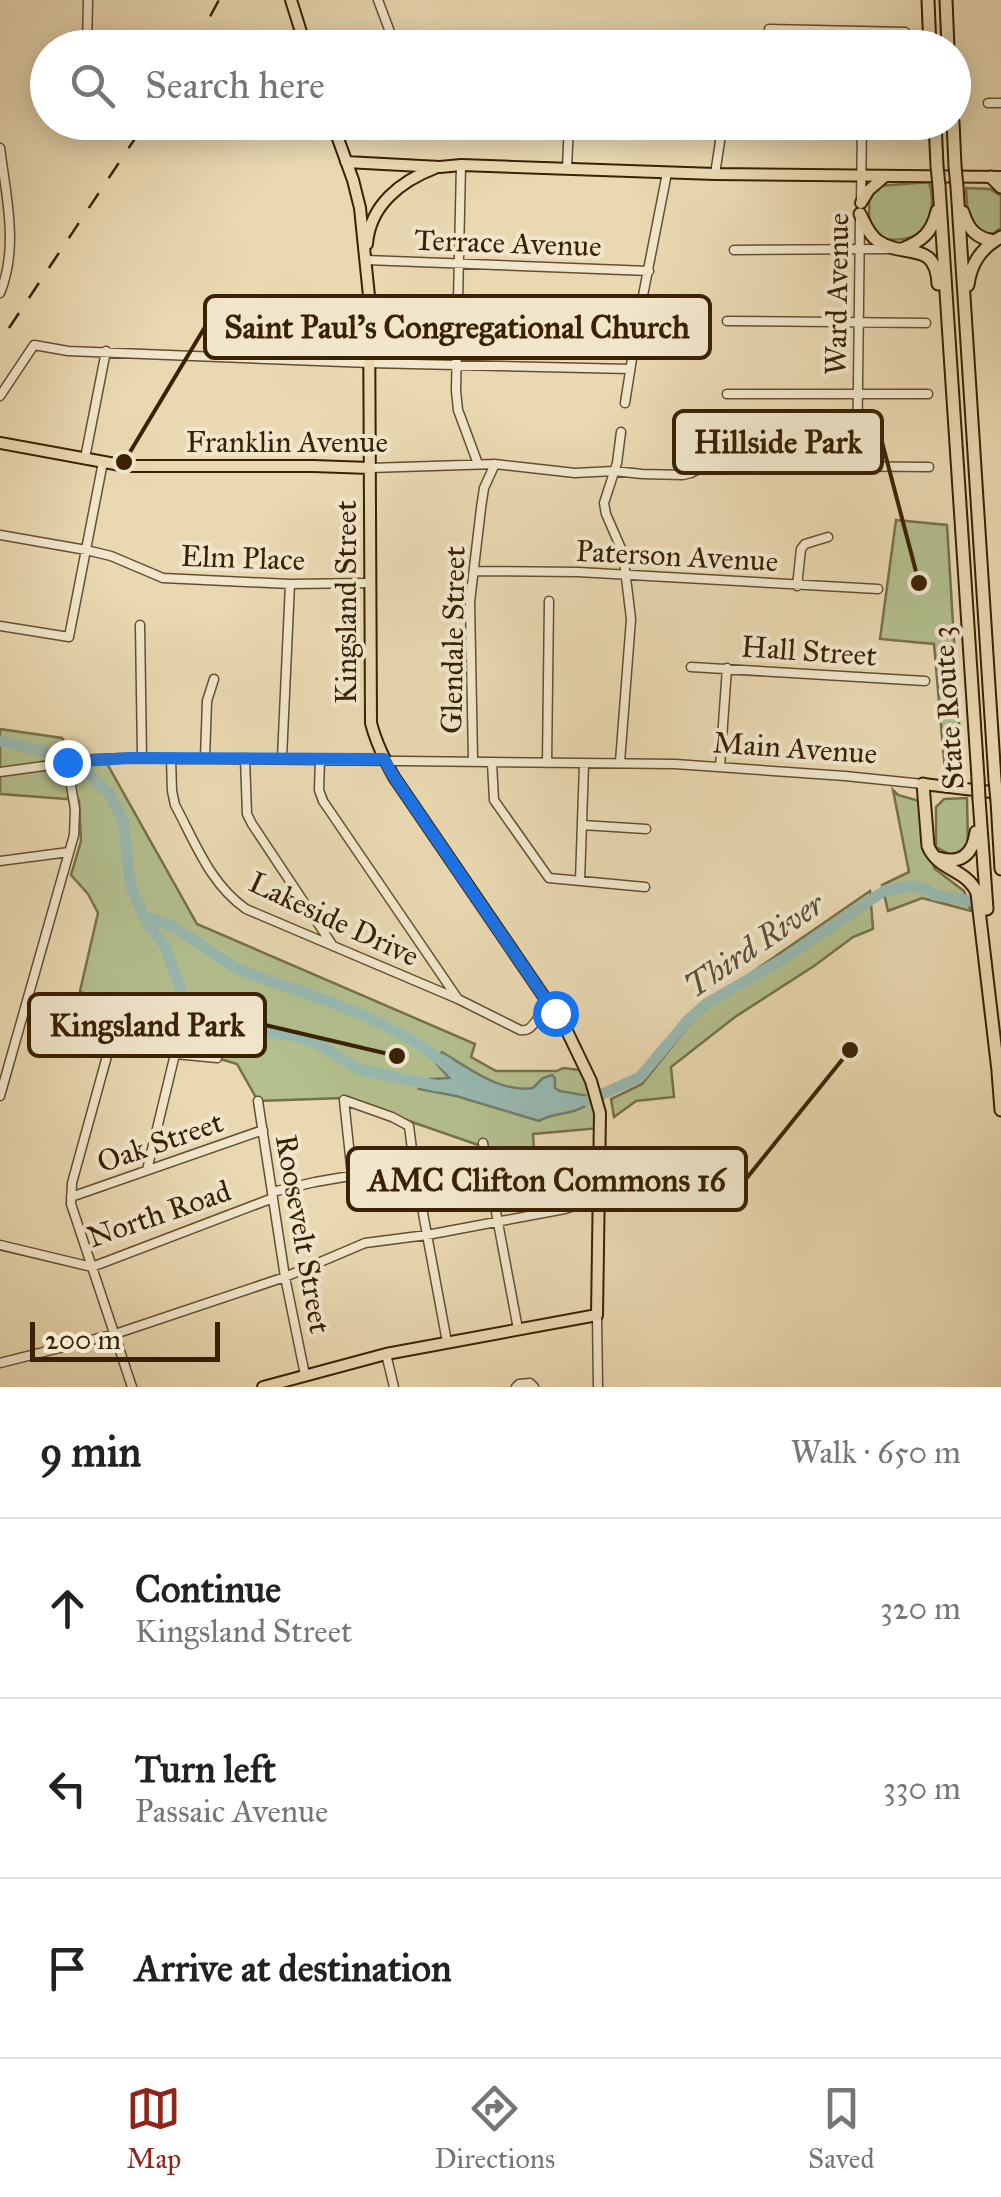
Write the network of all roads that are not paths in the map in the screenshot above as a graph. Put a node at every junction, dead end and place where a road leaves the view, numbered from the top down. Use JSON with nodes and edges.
{"nodes":[{"id":1,"x":88,"y":0,"type":"edge"},
{"id":2,"x":291,"y":0,"type":"edge"},
{"id":3,"x":378,"y":0,"type":"edge"},
{"id":4,"x":928,"y":0,"type":"edge"},
{"id":5,"x":946,"y":0,"type":"edge"},
{"id":6,"x":769,"y":29,"type":"dead end"},
{"id":7,"x":87,"y":30,"type":"edge"},
{"id":8,"x":300,"y":30,"type":"edge"},
{"id":9,"x":389,"y":30,"type":"edge"},
{"id":10,"x":816,"y":30,"type":"edge"},
{"id":11,"x":929,"y":30,"type":"edge"},
{"id":12,"x":947,"y":30,"type":"edge"},
{"id":13,"x":988,"y":102,"type":"dead end"},
{"id":14,"x":1001,"y":103,"type":"edge"},
{"id":15,"x":338,"y":140,"type":"edge"},
{"id":16,"x":569,"y":140,"type":"edge"},
{"id":17,"x":721,"y":140,"type":"edge"},
{"id":18,"x":862,"y":140,"type":"edge"},
{"id":19,"x":936,"y":140,"type":"edge"},
{"id":20,"x":953,"y":140,"type":"edge"},
{"id":21,"x":0,"y":148,"type":"edge"},
{"id":22,"x":346,"y":162,"type":"junction"},
{"id":23,"x":462,"y":165,"type":"junction"},
{"id":24,"x":440,"y":167,"type":"junction"},
{"id":25,"x":568,"y":169,"type":"junction"},
{"id":26,"x":667,"y":173,"type":"junction"},
{"id":27,"x":715,"y":174,"type":"junction"},
{"id":28,"x":861,"y":177,"type":"junction"},
{"id":29,"x":886,"y":177,"type":"junction"},
{"id":30,"x":998,"y":180,"type":"edge"},
{"id":31,"x":939,"y":186,"type":"junction"},
{"id":32,"x":957,"y":186,"type":"junction"},
{"id":33,"x":860,"y":208,"type":"junction"},
{"id":34,"x":998,"y":239,"type":"edge"},
{"id":35,"x":902,"y":249,"type":"junction"},
{"id":36,"x":734,"y":250,"type":"dead end"},
{"id":37,"x":860,"y":250,"type":"junction"},
{"id":38,"x":366,"y":260,"type":"junction"},
{"id":39,"x":459,"y":263,"type":"junction"},
{"id":40,"x":648,"y":271,"type":"junction"},
{"id":41,"x":0,"y":292,"type":"edge"},
{"id":42,"x":965,"y":312,"type":"junction"},
{"id":43,"x":728,"y":321,"type":"dead end"},
{"id":44,"x":859,"y":323,"type":"junction"},
{"id":45,"x":926,"y":323,"type":"dead end"},
{"id":46,"x":106,"y":352,"type":"junction"},
{"id":47,"x":369,"y":363,"type":"junction"},
{"id":48,"x":457,"y":364,"type":"junction"},
{"id":49,"x":630,"y":368,"type":"junction"},
{"id":50,"x":951,"y":372,"type":"junction"},
{"id":51,"x":726,"y":394,"type":"dead end"},
{"id":52,"x":858,"y":394,"type":"junction"},
{"id":53,"x":928,"y":394,"type":"dead end"},
{"id":54,"x":0,"y":396,"type":"edge"},
{"id":55,"x":625,"y":402,"type":"dead end"},
{"id":56,"x":621,"y":432,"type":"dead end"},
{"id":57,"x":0,"y":443,"type":"edge"},
{"id":58,"x":85,"y":458,"type":"junction"},
{"id":59,"x":104,"y":462,"type":"junction"},
{"id":60,"x":478,"y":464,"type":"junction"},
{"id":61,"x":495,"y":464,"type":"junction"},
{"id":62,"x":857,"y":467,"type":"junction"},
{"id":63,"x":930,"y":467,"type":"dead end"},
{"id":64,"x":370,"y":468,"type":"junction"},
{"id":65,"x":614,"y":471,"type":"junction"},
{"id":66,"x":0,"y":535,"type":"edge"},
{"id":67,"x":828,"y":537,"type":"dead end"},
{"id":68,"x":86,"y":550,"type":"junction"},
{"id":69,"x":474,"y":571,"type":"junction"},
{"id":70,"x":627,"y":574,"type":"junction"},
{"id":71,"x":371,"y":583,"type":"junction"},
{"id":72,"x":290,"y":584,"type":"junction"},
{"id":73,"x":797,"y":586,"type":"junction"},
{"id":74,"x":878,"y":590,"type":"dead end"},
{"id":75,"x":548,"y":601,"type":"dead end"},
{"id":76,"x":140,"y":625,"type":"dead end"},
{"id":77,"x":0,"y":626,"type":"edge"},
{"id":78,"x":691,"y":667,"type":"dead end"},
{"id":79,"x":727,"y":668,"type":"junction"},
{"id":80,"x":214,"y":679,"type":"dead end"},
{"id":81,"x":925,"y":681,"type":"dead end"},
{"id":82,"x":142,"y":758,"type":"junction"},
{"id":83,"x":171,"y":758,"type":"junction"},
{"id":84,"x":205,"y":758,"type":"junction"},
{"id":85,"x":245,"y":758,"type":"junction"},
{"id":86,"x":282,"y":758,"type":"junction"},
{"id":87,"x":320,"y":759,"type":"junction"},
{"id":88,"x":384,"y":759,"type":"junction"},
{"id":89,"x":473,"y":760,"type":"junction"},
{"id":90,"x":67,"y":762,"type":"junction"},
{"id":91,"x":620,"y":762,"type":"junction"},
{"id":92,"x":492,"y":763,"type":"junction"},
{"id":93,"x":548,"y":763,"type":"junction"},
{"id":94,"x":584,"y":764,"type":"junction"},
{"id":95,"x":720,"y":767,"type":"junction"},
{"id":96,"x":0,"y":772,"type":"edge"},
{"id":97,"x":923,"y":784,"type":"junction"},
{"id":98,"x":999,"y":797,"type":"edge"},
{"id":99,"x":979,"y":799,"type":"junction"},
{"id":100,"x":1001,"y":822,"type":"edge"},
{"id":101,"x":582,"y":826,"type":"junction"},
{"id":102,"x":646,"y":829,"type":"dead end"},
{"id":103,"x":70,"y":852,"type":"junction"},
{"id":104,"x":930,"y":853,"type":"junction"},
{"id":105,"x":0,"y":862,"type":"edge"},
{"id":106,"x":1001,"y":870,"type":"edge"},
{"id":107,"x":580,"y":881,"type":"junction"},
{"id":108,"x":645,"y":887,"type":"dead end"},
{"id":109,"x":334,"y":946,"type":"junction"},
{"id":110,"x":458,"y":999,"type":"junction"},
{"id":111,"x":556,"y":1014,"type":"junction"},
{"id":112,"x":176,"y":1054,"type":"junction"},
{"id":113,"x":216,"y":1058,"type":"dead end"},
{"id":114,"x":5,"y":1062,"type":"edge"},
{"id":115,"x":999,"y":1079,"type":"edge"},
{"id":116,"x":0,"y":1096,"type":"edge"},
{"id":117,"x":258,"y":1101,"type":"dead end"},
{"id":118,"x":1001,"y":1110,"type":"edge"},
{"id":119,"x":263,"y":1130,"type":"junction"},
{"id":120,"x":483,"y":1143,"type":"dead end"},
{"id":121,"x":414,"y":1165,"type":"junction"},
{"id":122,"x":147,"y":1170,"type":"junction"},
{"id":123,"x":352,"y":1175,"type":"junction"},
{"id":124,"x":272,"y":1195,"type":"junction"},
{"id":125,"x":72,"y":1196,"type":"junction"},
{"id":126,"x":599,"y":1201,"type":"junction"},
{"id":127,"x":497,"y":1222,"type":"junction"},
{"id":128,"x":427,"y":1235,"type":"junction"},
{"id":129,"x":0,"y":1245,"type":"edge"},
{"id":130,"x":92,"y":1267,"type":"junction"},
{"id":131,"x":285,"y":1278,"type":"junction"},
{"id":132,"x":597,"y":1316,"type":"junction"},
{"id":133,"x":518,"y":1329,"type":"junction"},
{"id":134,"x":115,"y":1334,"type":"junction"},
{"id":135,"x":447,"y":1342,"type":"junction"},
{"id":136,"x":386,"y":1354,"type":"junction"},
{"id":137,"x":0,"y":1363,"type":"edge"},
{"id":138,"x":305,"y":1375,"type":"junction"},
{"id":139,"x":132,"y":1387,"type":"edge"},
{"id":140,"x":263,"y":1387,"type":"edge"},
{"id":141,"x":394,"y":1387,"type":"edge"},
{"id":142,"x":516,"y":1387,"type":"edge"},
{"id":143,"x":534,"y":1387,"type":"edge"},
{"id":144,"x":598,"y":1387,"type":"edge"}],
"edges":[{"from":1,"to":7,"type":"street"},
{"from":2,"to":8,"type":"main road"},
{"from":3,"to":9,"type":"street"},
{"from":4,"to":11,"type":"highway"},
{"from":5,"to":12,"type":"highway"},
{"from":6,"to":10,"type":"street"},
{"from":13,"to":14,"type":"street"},
{"from":15,"to":22,"type":"main road","name":"Kingsland Street"},
{"from":16,"to":25,"type":"street"},
{"from":17,"to":27,"type":"street"},
{"from":18,"to":28,"type":"street","name":"Ward Avenue"},
{"from":19,"to":31,"type":"highway","name":"State Route 3","bridge":true},
{"from":20,"to":32,"type":"highway","name":"State Route 3","bridge":true},
{"from":21,"to":41,"type":"street"},
{"from":22,"to":24,"type":"main road"},
{"from":22,"to":38,"type":"main road","name":"Kingsland Street"},
{"from":23,"to":24,"type":"main road"},
{"from":23,"to":25,"type":"main road"},
{"from":23,"to":39,"type":"street"},
{"from":24,"to":38,"type":"main road"},
{"from":25,"to":26,"type":"main road"},
{"from":26,"to":27,"type":"main road"},
{"from":26,"to":40,"type":"street"},
{"from":27,"to":28,"type":"main road"},
{"from":28,"to":29,"type":"main road"},
{"from":28,"to":33,"type":"street","name":"Ward Avenue"},
{"from":29,"to":30,"type":"main road"},
{"from":29,"to":33,"type":"main road"},
{"from":31,"to":35,"type":"highway"},
{"from":31,"to":50,"type":"highway","name":"State Route 3"},
{"from":32,"to":34,"type":"highway"},
{"from":32,"to":42,"type":"highway","name":"State Route 3"},
{"from":33,"to":35,"type":"highway"},
{"from":33,"to":37,"type":"street","name":"Ward Avenue"},
{"from":34,"to":42,"type":"highway"},
{"from":35,"to":37,"type":"street"},
{"from":35,"to":50,"type":"highway"},
{"from":36,"to":37,"type":"street"},
{"from":37,"to":44,"type":"street","name":"Ward Avenue"},
{"from":38,"to":39,"type":"street","name":"Terrace Avenue"},
{"from":38,"to":47,"type":"main road","name":"Kingsland Street"},
{"from":39,"to":40,"type":"street","name":"Terrace Avenue"},
{"from":39,"to":48,"type":"street"},
{"from":40,"to":49,"type":"street"},
{"from":42,"to":98,"type":"highway","name":"State Route 3","bridge":true},
{"from":43,"to":44,"type":"street"},
{"from":44,"to":45,"type":"street"},
{"from":44,"to":52,"type":"street","name":"Ward Avenue"},
{"from":46,"to":47,"type":"street"},
{"from":46,"to":54,"type":"street"},
{"from":46,"to":58,"type":"street"},
{"from":47,"to":48,"type":"street"},
{"from":47,"to":64,"type":"main road","name":"Kingsland Street"},
{"from":48,"to":49,"type":"street"},
{"from":48,"to":60,"type":"street"},
{"from":49,"to":55,"type":"street"},
{"from":50,"to":99,"type":"highway","name":"State Route 3","bridge":true},
{"from":51,"to":52,"type":"street"},
{"from":52,"to":53,"type":"street"},
{"from":52,"to":62,"type":"street","name":"Ward Avenue"},
{"from":56,"to":65,"type":"street"},
{"from":57,"to":58,"type":"main road","name":"Franklin Avenue"},
{"from":58,"to":59,"type":"main road","name":"Franklin Avenue"},
{"from":59,"to":64,"type":"main road","name":"Franklin Avenue"},
{"from":59,"to":68,"type":"street"},
{"from":60,"to":61,"type":"street","name":"Franklin Avenue"},
{"from":60,"to":64,"type":"street","name":"Franklin Avenue"},
{"from":61,"to":65,"type":"street","name":"Franklin Avenue"},
{"from":61,"to":69,"type":"street","name":"Glendale Street"},
{"from":62,"to":63,"type":"street","name":"Franklin Avenue"},
{"from":62,"to":65,"type":"street","name":"Franklin Avenue"},
{"from":64,"to":71,"type":"main road","name":"Kingsland Street"},
{"from":65,"to":70,"type":"street"},
{"from":66,"to":68,"type":"street","name":"Elm Place"},
{"from":67,"to":73,"type":"street"},
{"from":68,"to":72,"type":"street","name":"Elm Place"},
{"from":68,"to":77,"type":"street"},
{"from":69,"to":70,"type":"street","name":"Paterson Avenue"},
{"from":69,"to":89,"type":"street","name":"Glendale Street"},
{"from":70,"to":73,"type":"street","name":"Paterson Avenue"},
{"from":70,"to":91,"type":"street"},
{"from":71,"to":72,"type":"street","name":"Elm Place"},
{"from":71,"to":88,"type":"main road","name":"Kingsland Street"},
{"from":72,"to":86,"type":"street"},
{"from":73,"to":74,"type":"street","name":"Paterson Avenue"},
{"from":75,"to":93,"type":"street"},
{"from":76,"to":82,"type":"street"},
{"from":78,"to":79,"type":"street","name":"Hall Street"},
{"from":79,"to":81,"type":"street","name":"Hall Street"},
{"from":79,"to":95,"type":"street"},
{"from":80,"to":84,"type":"street"},
{"from":82,"to":83,"type":"street","name":"Main Avenue"},
{"from":82,"to":90,"type":"street","name":"Main Avenue"},
{"from":83,"to":84,"type":"street","name":"Main Avenue"},
{"from":83,"to":109,"type":"street","name":"Lakeside Drive"},
{"from":84,"to":85,"type":"street","name":"Main Avenue"},
{"from":85,"to":86,"type":"street","name":"Main Avenue"},
{"from":85,"to":109,"type":"street"},
{"from":86,"to":87,"type":"street","name":"Main Avenue"},
{"from":87,"to":88,"type":"street","name":"Main Avenue"},
{"from":87,"to":110,"type":"street"},
{"from":88,"to":89,"type":"street","name":"Main Avenue"},
{"from":88,"to":111,"type":"main road","name":"Kingsland Street"},
{"from":89,"to":92,"type":"street","name":"Main Avenue"},
{"from":90,"to":96,"type":"street","name":"Main Avenue"},
{"from":90,"to":103,"type":"street"},
{"from":91,"to":94,"type":"street","name":"Main Avenue"},
{"from":91,"to":95,"type":"street","name":"Main Avenue"},
{"from":92,"to":93,"type":"street","name":"Main Avenue"},
{"from":92,"to":107,"type":"street"},
{"from":93,"to":94,"type":"street","name":"Main Avenue"},
{"from":94,"to":101,"type":"street"},
{"from":95,"to":97,"type":"street","name":"Main Avenue"},
{"from":97,"to":98,"type":"main road","name":"Main Avenue"},
{"from":97,"to":104,"type":"highway"},
{"from":98,"to":100,"type":"highway"},
{"from":98,"to":106,"type":"highway","name":"State Route 3"},
{"from":99,"to":104,"type":"highway"},
{"from":99,"to":115,"type":"highway","name":"State Route 3"},
{"from":101,"to":102,"type":"street"},
{"from":101,"to":107,"type":"street"},
{"from":103,"to":105,"type":"street"},
{"from":103,"to":114,"type":"street"},
{"from":104,"to":115,"type":"highway"},
{"from":107,"to":108,"type":"street"},
{"from":109,"to":110,"type":"street","name":"Lakeside Drive"},
{"from":110,"to":111,"type":"street","name":"Lakeside Drive"},
{"from":111,"to":126,"type":"main road","name":"Kingsland Street"},
{"from":112,"to":113,"type":"street"},
{"from":112,"to":122,"type":"street"},
{"from":112,"to":125,"type":"street"},
{"from":114,"to":116,"type":"street"},
{"from":115,"to":118,"type":"highway","name":"State Route 3"},
{"from":117,"to":119,"type":"street","name":"Roosevelt Street"},
{"from":119,"to":122,"type":"street","name":"Oak Street"},
{"from":119,"to":124,"type":"street","name":"Roosevelt Street"},
{"from":120,"to":127,"type":"street"},
{"from":121,"to":123,"type":"street","name":"North Road"},
{"from":121,"to":123,"type":"street"},
{"from":121,"to":128,"type":"street"},
{"from":122,"to":125,"type":"street","name":"Oak Street"},
{"from":123,"to":124,"type":"street","name":"North Road"},
{"from":124,"to":130,"type":"street","name":"North Road"},
{"from":124,"to":131,"type":"street","name":"Roosevelt Street"},
{"from":125,"to":130,"type":"street"},
{"from":126,"to":127,"type":"street"},
{"from":126,"to":132,"type":"main road"},
{"from":127,"to":128,"type":"street"},
{"from":127,"to":133,"type":"street"},
{"from":128,"to":131,"type":"street"},
{"from":128,"to":135,"type":"street"},
{"from":129,"to":130,"type":"street","name":"North Road"},
{"from":130,"to":134,"type":"street"},
{"from":131,"to":134,"type":"street"},
{"from":131,"to":138,"type":"street","name":"Roosevelt Street"},
{"from":132,"to":133,"type":"main road"},
{"from":132,"to":144,"type":"street"},
{"from":133,"to":135,"type":"main road"},
{"from":134,"to":137,"type":"street"},
{"from":134,"to":139,"type":"street"},
{"from":135,"to":136,"type":"main road"},
{"from":136,"to":138,"type":"main road"},
{"from":136,"to":141,"type":"street"},
{"from":138,"to":140,"type":"main road"},
{"from":142,"to":143,"type":"street"}]}
